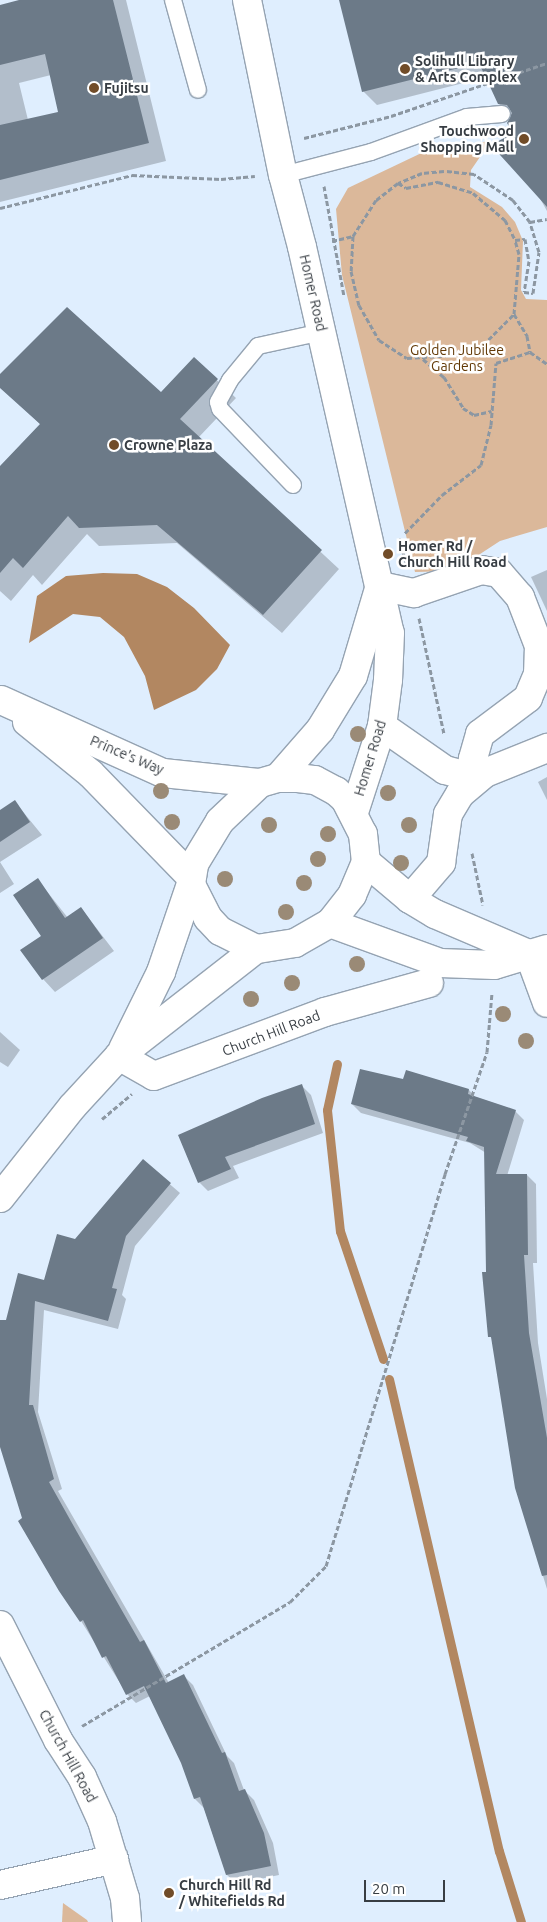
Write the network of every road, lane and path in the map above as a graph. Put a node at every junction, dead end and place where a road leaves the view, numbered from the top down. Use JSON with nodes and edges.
{"nodes":[{"id":1,"x":173,"y":0,"type":"edge"},
{"id":2,"x":247,"y":0,"type":"edge"},
{"id":3,"x":547,"y":63,"type":"edge"},
{"id":4,"x":198,"y":90,"type":"dead end"},
{"id":5,"x":502,"y":114,"type":"dead end"},
{"id":6,"x":298,"y":131,"type":"dead end"},
{"id":7,"x":270,"y":171,"type":"junction"},
{"id":8,"x":398,"y":183,"type":"junction"},
{"id":9,"x":0,"y":208,"type":"edge"},
{"id":10,"x":547,"y":219,"type":"edge"},
{"id":11,"x":530,"y":222,"type":"junction"},
{"id":12,"x":515,"y":240,"type":"junction"},
{"id":13,"x":514,"y":314,"type":"junction"},
{"id":14,"x":322,"y":332,"type":"junction"},
{"id":15,"x":530,"y":352,"type":"junction"},
{"id":16,"x":422,"y":358,"type":"junction"},
{"id":17,"x":547,"y":364,"type":"edge"},
{"id":18,"x":492,"y":411,"type":"junction"},
{"id":19,"x":294,"y":485,"type":"dead end"},
{"id":20,"x":405,"y":533,"type":"dead end"},
{"id":21,"x":380,"y":586,"type":"junction"},
{"id":22,"x":1,"y":699,"type":"edge"},
{"id":23,"x":382,"y":726,"type":"junction"},
{"id":24,"x":547,"y":748,"type":"edge"},
{"id":25,"x":475,"y":778,"type":"junction"},
{"id":26,"x":269,"y":780,"type":"junction"},
{"id":27,"x":354,"y":812,"type":"junction"},
{"id":28,"x":366,"y":862,"type":"junction"},
{"id":29,"x":191,"y":881,"type":"junction"},
{"id":30,"x":410,"y":899,"type":"junction"},
{"id":31,"x":330,"y":923,"type":"junction"},
{"id":32,"x":256,"y":949,"type":"junction"},
{"id":33,"x":538,"y":952,"type":"edge"},
{"id":34,"x":494,"y":965,"type":"junction"},
{"id":35,"x":429,"y":983,"type":"dead end"},
{"id":36,"x":547,"y":1003,"type":"edge"},
{"id":37,"x":119,"y":1056,"type":"junction"},
{"id":38,"x":0,"y":1198,"type":"edge"},
{"id":39,"x":0,"y":1625,"type":"edge"},
{"id":40,"x":58,"y":1740,"type":"junction"},
{"id":41,"x":114,"y":1859,"type":"junction"},
{"id":42,"x":0,"y":1885,"type":"edge"},
{"id":43,"x":127,"y":1922,"type":"edge"}],
"edges":[{"from":1,"to":4,"type":"lane"},
{"from":2,"to":7,"type":"street","name":"Homer Road"},
{"from":3,"to":6,"type":"path"},
{"from":5,"to":7,"type":"lane"},
{"from":7,"to":9,"type":"path"},
{"from":7,"to":14,"type":"street","name":"Homer Road"},
{"from":8,"to":11,"type":"path"},
{"from":8,"to":12,"type":"path"},
{"from":8,"to":16,"type":"path"},
{"from":10,"to":11,"type":"path"},
{"from":11,"to":12,"type":"path"},
{"from":12,"to":13,"type":"path"},
{"from":13,"to":15,"type":"path"},
{"from":13,"to":16,"type":"path"},
{"from":14,"to":19,"type":"lane"},
{"from":14,"to":21,"type":"street","name":"Homer Road"},
{"from":15,"to":17,"type":"path"},
{"from":15,"to":18,"type":"path"},
{"from":16,"to":18,"type":"path"},
{"from":18,"to":20,"type":"path"},
{"from":21,"to":23,"type":"street","name":"Homer Road"},
{"from":21,"to":25,"type":"street"},
{"from":21,"to":26,"type":"street","name":"Homer Road"},
{"from":22,"to":26,"type":"street","name":"Prince's Way"},
{"from":22,"to":29,"type":"street","name":"Prince's Way"},
{"from":23,"to":25,"type":"street"},
{"from":23,"to":27,"type":"street","name":"Homer Road"},
{"from":24,"to":25,"type":"street"},
{"from":25,"to":30,"type":"street"},
{"from":26,"to":27,"type":"street"},
{"from":26,"to":29,"type":"street"},
{"from":27,"to":28,"type":"street"},
{"from":28,"to":30,"type":"street"},
{"from":28,"to":31,"type":"street"},
{"from":29,"to":32,"type":"street"},
{"from":29,"to":37,"type":"street"},
{"from":30,"to":33,"type":"street"},
{"from":31,"to":32,"type":"street"},
{"from":31,"to":34,"type":"street"},
{"from":32,"to":37,"type":"street"},
{"from":33,"to":34,"type":"street"},
{"from":33,"to":36,"type":"street"},
{"from":34,"to":40,"type":"path"},
{"from":35,"to":37,"type":"street","name":"Church Hill Road"},
{"from":37,"to":38,"type":"street"},
{"from":39,"to":40,"type":"street","name":"Church Hill Road"},
{"from":40,"to":41,"type":"street","name":"Church Hill Road"},
{"from":41,"to":42,"type":"street"},
{"from":41,"to":43,"type":"street","name":"Church Hill Road"}]}
